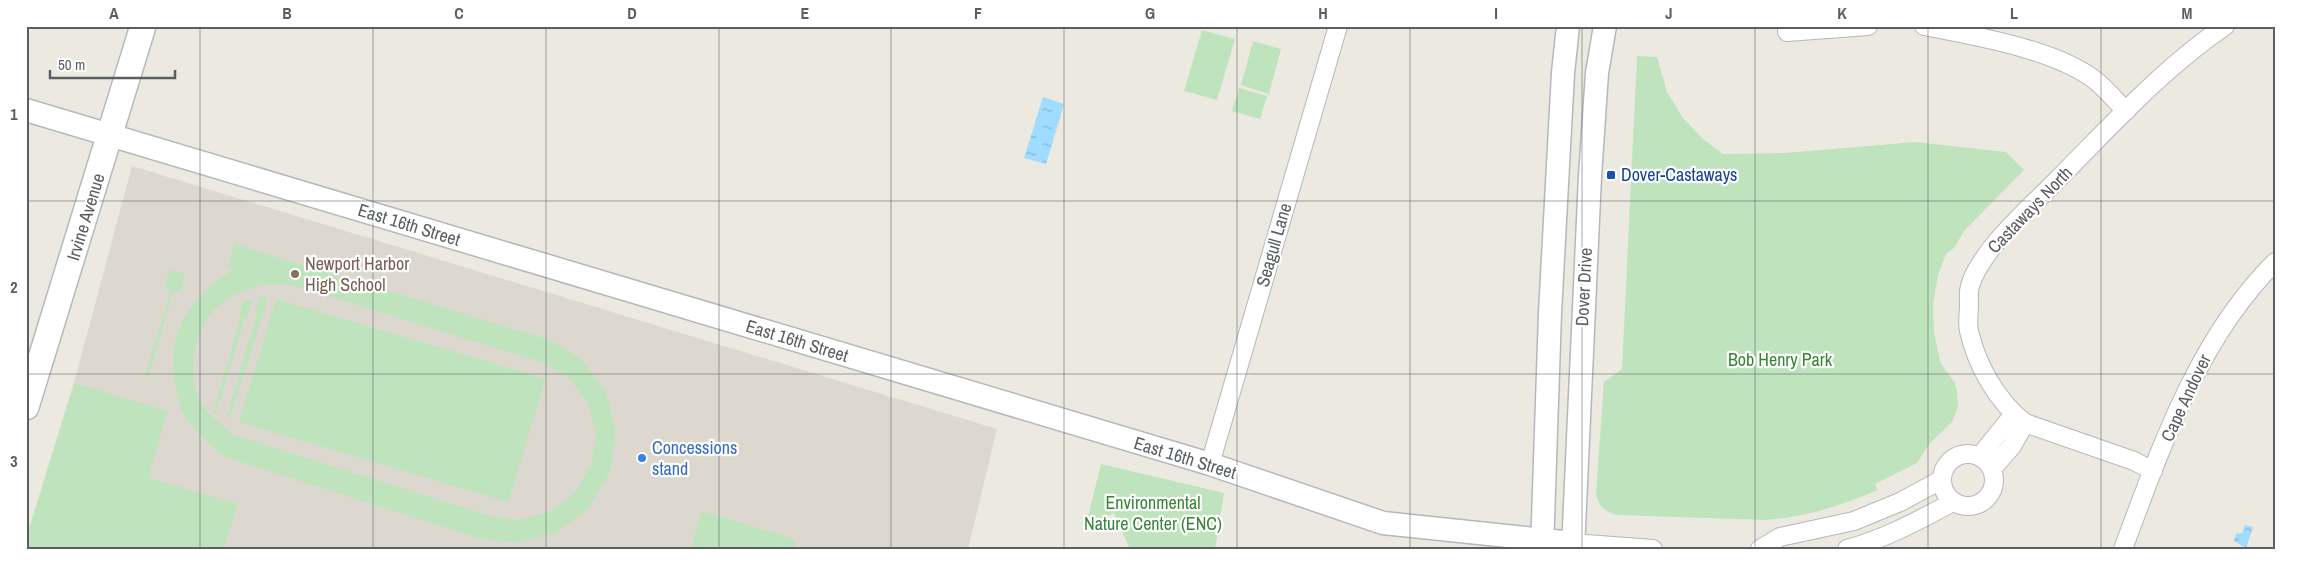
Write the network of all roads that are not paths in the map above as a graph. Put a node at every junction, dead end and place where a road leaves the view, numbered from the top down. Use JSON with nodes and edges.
{"nodes":[{"id":1,"x":143,"y":26,"type":"edge"},
{"id":2,"x":1338,"y":26,"type":"edge"},
{"id":3,"x":1568,"y":26,"type":"edge"},
{"id":4,"x":1605,"y":26,"type":"edge"},
{"id":5,"x":1868,"y":26,"type":"edge"},
{"id":6,"x":1924,"y":26,"type":"edge"},
{"id":7,"x":2225,"y":26,"type":"edge"},
{"id":8,"x":1787,"y":32,"type":"dead end"},
{"id":9,"x":1563,"y":73,"type":"junction"},
{"id":10,"x":1596,"y":73,"type":"junction"},
{"id":11,"x":26,"y":110,"type":"edge"},
{"id":12,"x":2126,"y":111,"type":"junction"},
{"id":13,"x":111,"y":136,"type":"junction"},
{"id":14,"x":2275,"y":262,"type":"edge"},
{"id":15,"x":30,"y":382,"type":"edge"},
{"id":16,"x":26,"y":407,"type":"edge"},
{"id":17,"x":2019,"y":419,"type":"junction"},
{"id":18,"x":1986,"y":462,"type":"junction"},
{"id":19,"x":1210,"y":464,"type":"junction"},
{"id":20,"x":2152,"y":471,"type":"junction"},
{"id":21,"x":1941,"y":480,"type":"junction"},
{"id":22,"x":1953,"y":502,"type":"junction"},
{"id":23,"x":1856,"y":520,"type":"junction"},
{"id":24,"x":1865,"y":544,"type":"junction"},
{"id":25,"x":1543,"y":545,"type":"edge"},
{"id":26,"x":1573,"y":546,"type":"edge"},
{"id":27,"x":1653,"y":549,"type":"edge"},
{"id":28,"x":1760,"y":549,"type":"edge"},
{"id":29,"x":1847,"y":549,"type":"edge"},
{"id":30,"x":2123,"y":549,"type":"edge"}],
"edges":[{"from":1,"to":13,"type":"main road","name":"Irvine Avenue"},
{"from":2,"to":19,"type":"street","name":"Seagull Lane"},
{"from":3,"to":9,"type":"street","name":"Dover Drive"},
{"from":4,"to":10,"type":"street","name":"Dover Drive"},
{"from":5,"to":8,"type":"street"},
{"from":6,"to":12,"type":"street"},
{"from":7,"to":12,"type":"street","name":"Castaways North"},
{"from":9,"to":10,"type":"street"},
{"from":9,"to":25,"type":"street","name":"Dover Drive"},
{"from":10,"to":26,"type":"street","name":"Dover Drive"},
{"from":11,"to":13,"type":"street","name":"East 16th Street"},
{"from":12,"to":17,"type":"street","name":"Castaways North"},
{"from":13,"to":15,"type":"main road","name":"Irvine Avenue"},
{"from":13,"to":19,"type":"street","name":"East 16th Street"},
{"from":14,"to":20,"type":"street","name":"Cape Andover"},
{"from":15,"to":16,"type":"main road","name":"Irvine Avenue"},
{"from":17,"to":18,"type":"street"},
{"from":17,"to":20,"type":"street","name":"Castaways North"},
{"from":18,"to":21,"type":"street"},
{"from":18,"to":22,"type":"street"},
{"from":19,"to":25,"type":"street","name":"East 16th Street"},
{"from":20,"to":30,"type":"street","name":"Cape Andover"},
{"from":21,"to":22,"type":"street"},
{"from":21,"to":23,"type":"street"},
{"from":22,"to":24,"type":"street"},
{"from":23,"to":24,"type":"street"},
{"from":23,"to":28,"type":"street"},
{"from":24,"to":29,"type":"street"},
{"from":25,"to":26,"type":"street","name":"East 16th Street"},
{"from":26,"to":27,"type":"street"}]}
